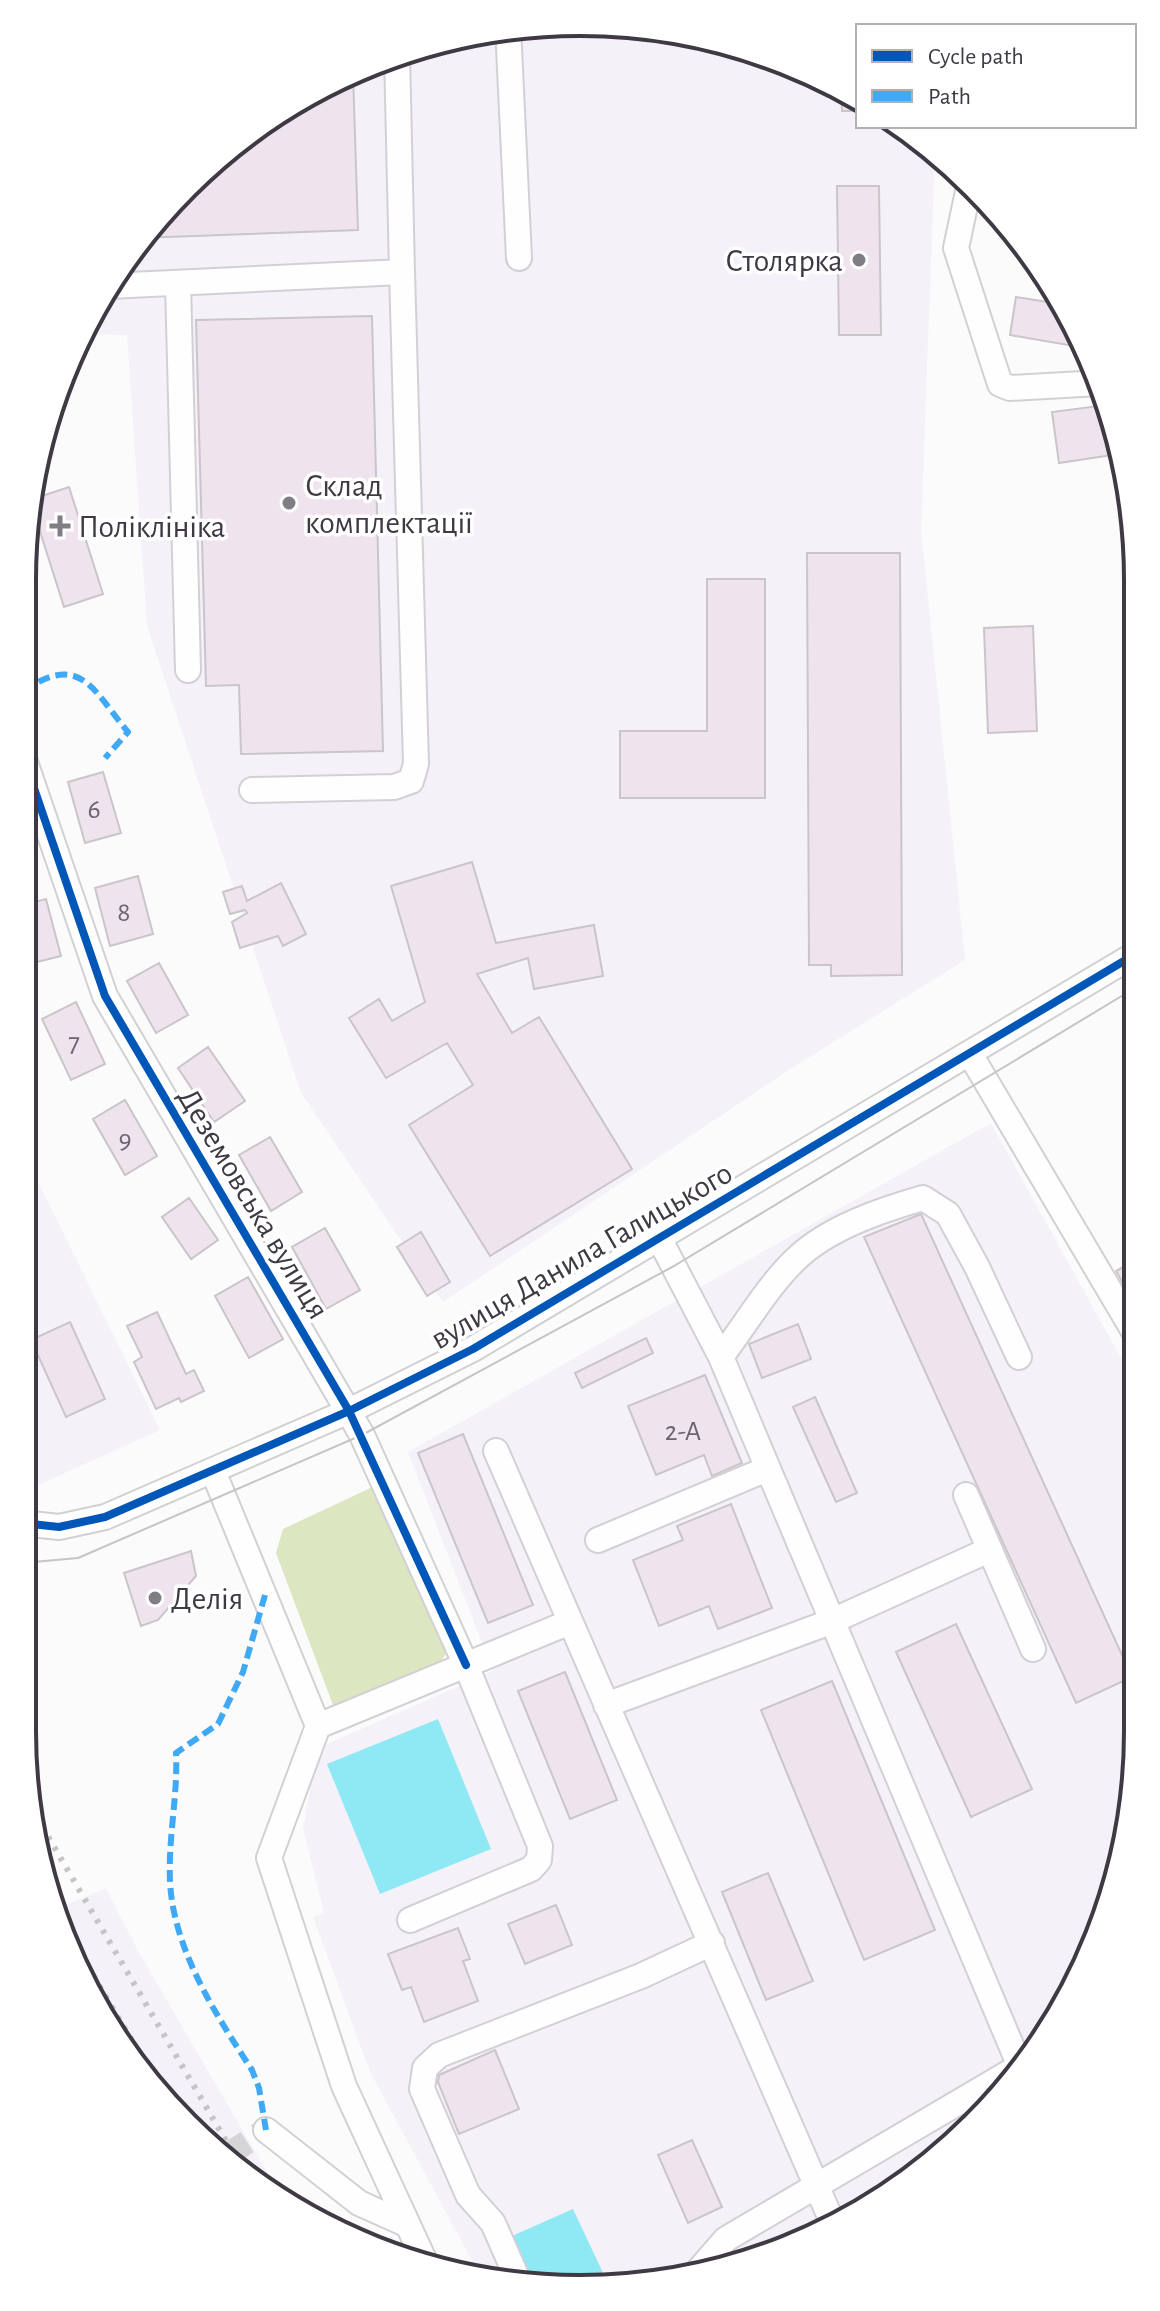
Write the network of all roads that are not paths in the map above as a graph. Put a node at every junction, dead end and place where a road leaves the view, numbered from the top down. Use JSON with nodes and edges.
{"nodes":[{"id":1,"x":509,"y":41,"type":"edge"},
{"id":2,"x":397,"y":68,"type":"edge"},
{"id":3,"x":967,"y":197,"type":"edge"},
{"id":4,"x":519,"y":258,"type":"dead end"},
{"id":5,"x":402,"y":272,"type":"junction"},
{"id":6,"x":178,"y":283,"type":"junction"},
{"id":7,"x":123,"y":285,"type":"edge"},
{"id":8,"x":1087,"y":384,"type":"edge"},
{"id":9,"x":188,"y":670,"type":"dead end"},
{"id":10,"x":252,"y":790,"type":"dead end"},
{"id":11,"x":36,"y":794,"type":"edge"},
{"id":12,"x":1124,"y":961,"type":"edge"},
{"id":13,"x":970,"y":1054,"type":"junction"},
{"id":14,"x":659,"y":1238,"type":"junction"},
{"id":15,"x":1124,"y":1315,"type":"edge"},
{"id":16,"x":721,"y":1357,"type":"junction"},
{"id":17,"x":1019,"y":1357,"type":"dead end"},
{"id":18,"x":349,"y":1411,"type":"junction"},
{"id":19,"x":496,"y":1451,"type":"dead end"},
{"id":20,"x":767,"y":1469,"type":"junction"},
{"id":21,"x":213,"y":1471,"type":"junction"},
{"id":22,"x":966,"y":1495,"type":"dead end"},
{"id":23,"x":36,"y":1525,"type":"edge"},
{"id":24,"x":598,"y":1540,"type":"dead end"},
{"id":25,"x":989,"y":1550,"type":"junction"},
{"id":26,"x":570,"y":1622,"type":"junction"},
{"id":27,"x":830,"y":1622,"type":"junction"},
{"id":28,"x":1033,"y":1649,"type":"dead end"},
{"id":29,"x":466,"y":1665,"type":"junction"},
{"id":30,"x":606,"y":1705,"type":"junction"},
{"id":31,"x":318,"y":1726,"type":"junction"},
{"id":32,"x":410,"y":1920,"type":"dead end"},
{"id":33,"x":712,"y":1943,"type":"junction"},
{"id":34,"x":1016,"y":2057,"type":"edge"},
{"id":35,"x":998,"y":2079,"type":"edge"},
{"id":36,"x":266,"y":2130,"type":"dead end"},
{"id":37,"x":817,"y":2187,"type":"junction"},
{"id":38,"x":829,"y":2215,"type":"edge"},
{"id":39,"x":408,"y":2225,"type":"junction"},
{"id":40,"x":420,"y":2250,"type":"edge"},
{"id":41,"x":708,"y":2259,"type":"edge"},
{"id":42,"x":514,"y":2271,"type":"edge"}],
"edges":[{"from":1,"to":4,"type":"street"},
{"from":2,"to":5,"type":"street"},
{"from":3,"to":8,"type":"street"},
{"from":5,"to":6,"type":"street"},
{"from":5,"to":10,"type":"street"},
{"from":6,"to":7,"type":"street"},
{"from":6,"to":9,"type":"street"},
{"from":11,"to":18,"type":"street","name":"Деземовська вулиця"},
{"from":12,"to":13,"type":"street","name":"вулиця Данила Галицького"},
{"from":13,"to":14,"type":"street","name":"вулиця Данила Галицького"},
{"from":13,"to":15,"type":"street"},
{"from":14,"to":16,"type":"street"},
{"from":14,"to":18,"type":"street","name":"вулиця Данила Галицького"},
{"from":16,"to":17,"type":"street"},
{"from":16,"to":20,"type":"street"},
{"from":18,"to":21,"type":"street","name":"вулиця Данила Галицького"},
{"from":18,"to":29,"type":"street","name":"Деземовська вулиця"},
{"from":19,"to":26,"type":"street"},
{"from":20,"to":24,"type":"street"},
{"from":20,"to":27,"type":"street"},
{"from":21,"to":23,"type":"street","name":"вулиця Данила Галицького"},
{"from":21,"to":31,"type":"street"},
{"from":22,"to":25,"type":"street"},
{"from":25,"to":27,"type":"street"},
{"from":25,"to":28,"type":"street"},
{"from":26,"to":29,"type":"street"},
{"from":26,"to":30,"type":"street"},
{"from":27,"to":30,"type":"street"},
{"from":27,"to":34,"type":"street"},
{"from":29,"to":31,"type":"street"},
{"from":29,"to":32,"type":"street","name":"Деземовська вулиця"},
{"from":30,"to":33,"type":"street"},
{"from":31,"to":39,"type":"street"},
{"from":33,"to":37,"type":"street"},
{"from":33,"to":42,"type":"street"},
{"from":35,"to":37,"type":"street"},
{"from":36,"to":39,"type":"street"},
{"from":37,"to":38,"type":"street"},
{"from":37,"to":41,"type":"street"},
{"from":39,"to":40,"type":"street"}]}
